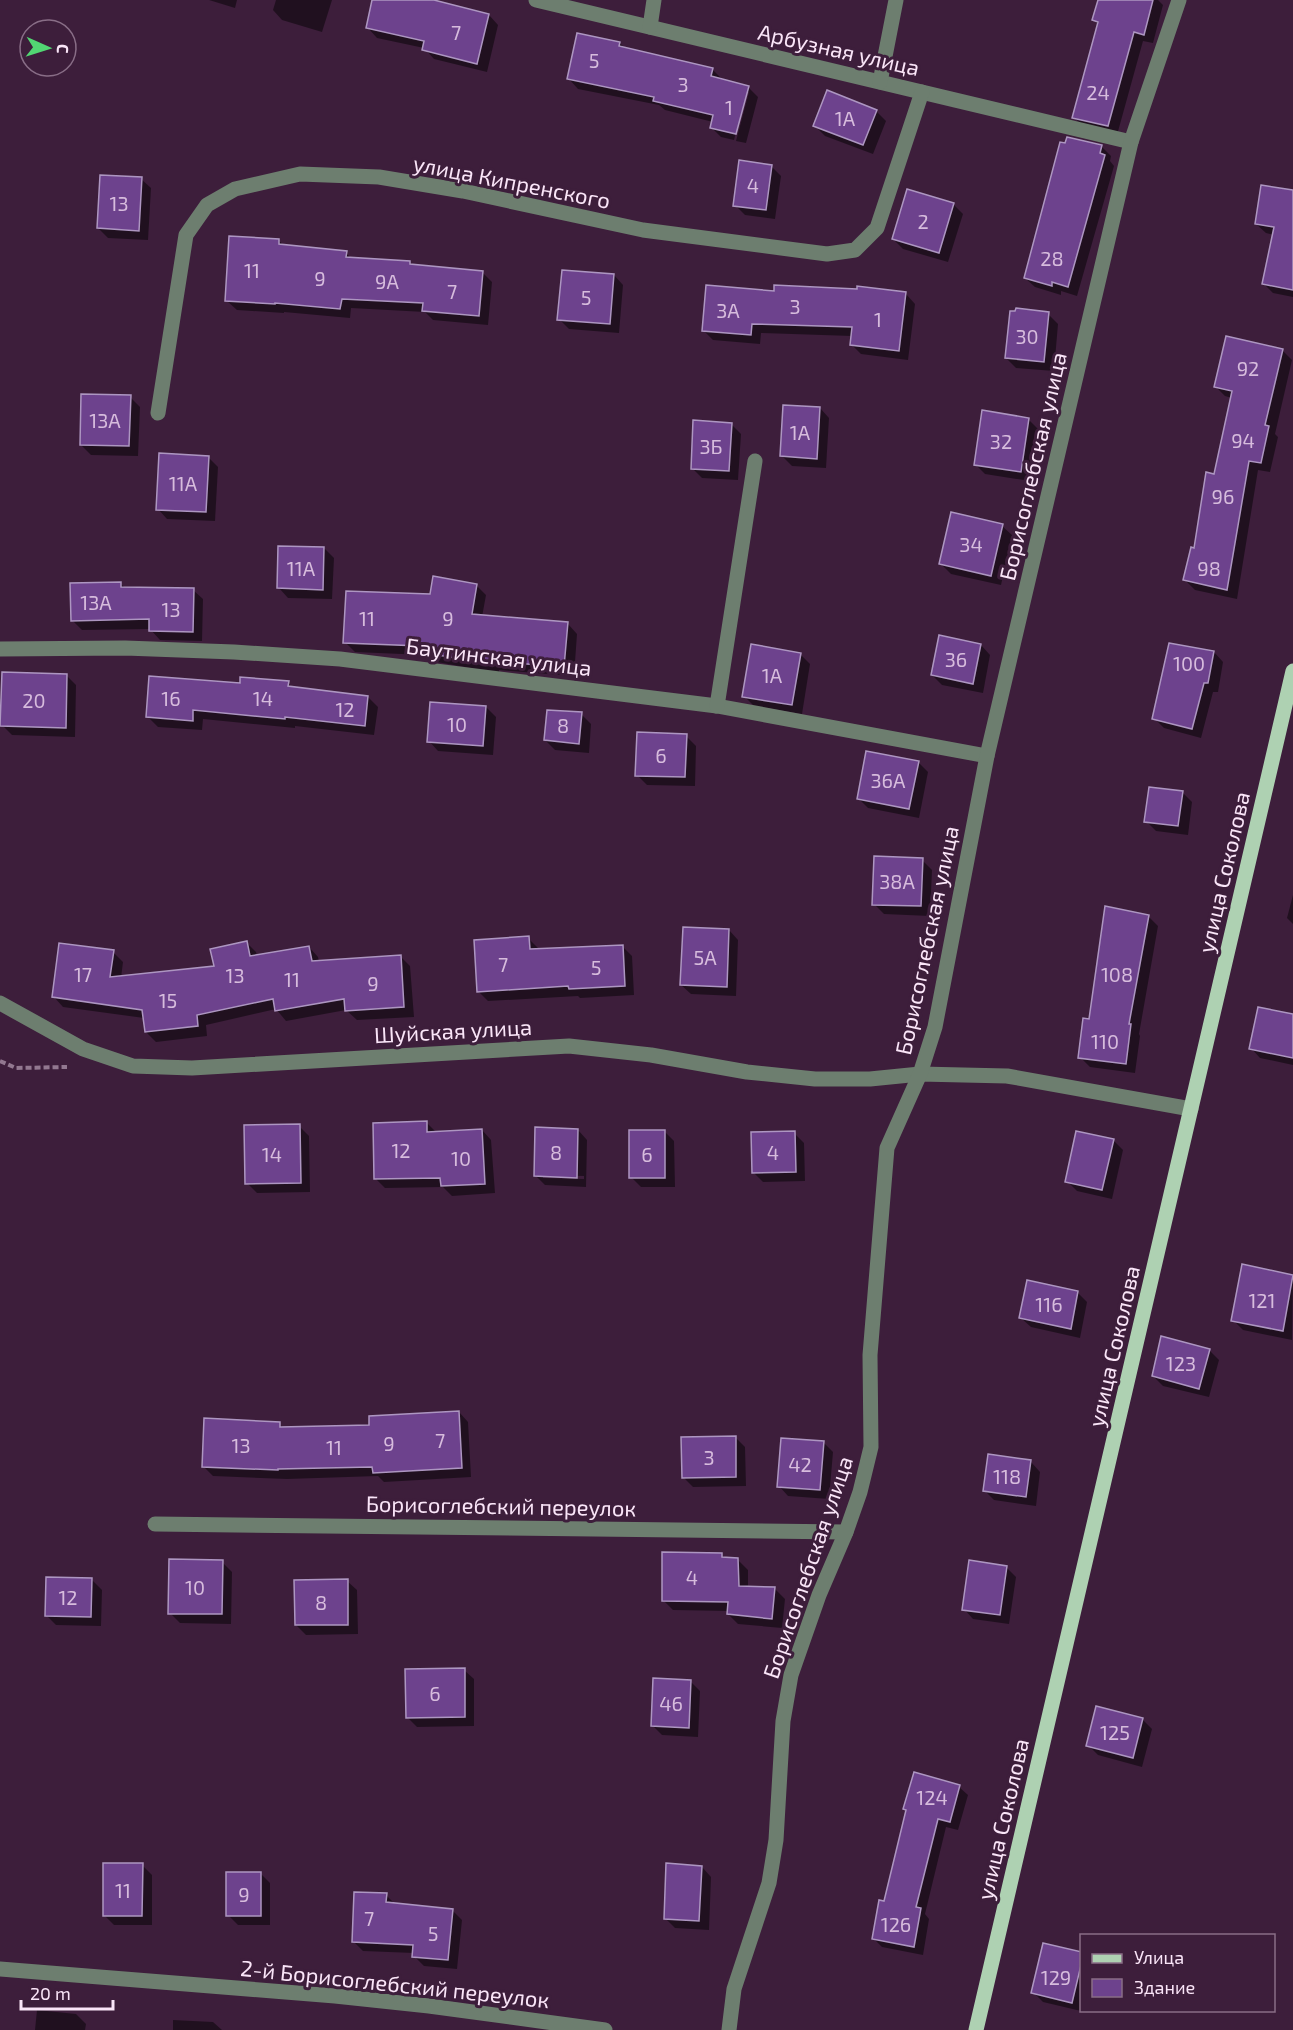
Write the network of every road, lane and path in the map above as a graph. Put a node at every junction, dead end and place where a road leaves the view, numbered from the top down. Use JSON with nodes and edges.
{"nodes":[{"id":1,"x":536,"y":0,"type":"edge"},
{"id":2,"x":654,"y":0,"type":"edge"},
{"id":3,"x":896,"y":0,"type":"edge"},
{"id":4,"x":1179,"y":0,"type":"edge"},
{"id":5,"x":650,"y":27,"type":"junction"},
{"id":6,"x":880,"y":82,"type":"junction"},
{"id":7,"x":922,"y":92,"type":"junction"},
{"id":8,"x":1131,"y":142,"type":"junction"},
{"id":9,"x":159,"y":413,"type":"dead end"},
{"id":10,"x":755,"y":461,"type":"dead end"},
{"id":11,"x":0,"y":649,"type":"edge"},
{"id":12,"x":1293,"y":671,"type":"edge"},
{"id":13,"x":717,"y":706,"type":"junction"},
{"id":14,"x":1289,"y":707,"type":"edge"},
{"id":15,"x":987,"y":756,"type":"junction"},
{"id":16,"x":0,"y":1003,"type":"edge"},
{"id":17,"x":920,"y":1074,"type":"junction"},
{"id":18,"x":1191,"y":1108,"type":"junction"},
{"id":19,"x":155,"y":1524,"type":"dead end"},
{"id":20,"x":846,"y":1532,"type":"junction"},
{"id":21,"x":0,"y":1969,"type":"edge"},
{"id":22,"x":606,"y":2030,"type":"edge"},
{"id":23,"x":729,"y":2030,"type":"edge"},
{"id":24,"x":976,"y":2030,"type":"edge"}],
"edges":[{"from":1,"to":5,"type":"street","name":"Арбузная улица"},
{"from":2,"to":5,"type":"street"},
{"from":3,"to":6,"type":"street"},
{"from":4,"to":8,"type":"street","name":"Борисоглебская улица"},
{"from":5,"to":6,"type":"street","name":"Арбузная улица"},
{"from":6,"to":7,"type":"street","name":"Арбузная улица"},
{"from":7,"to":8,"type":"street","name":"Арбузная улица"},
{"from":7,"to":9,"type":"street","name":"улица Кипренского"},
{"from":8,"to":15,"type":"street","name":"Борисоглебская улица"},
{"from":10,"to":13,"type":"street"},
{"from":11,"to":13,"type":"street","name":"Баутинская улица"},
{"from":12,"to":14,"type":"main road","name":"улица Соколова"},
{"from":13,"to":15,"type":"street","name":"Баутинская улица"},
{"from":14,"to":18,"type":"main road","name":"улица Соколова"},
{"from":15,"to":17,"type":"street","name":"Борисоглебская улица"},
{"from":16,"to":17,"type":"street","name":"Шуйская улица"},
{"from":17,"to":18,"type":"street","name":"Шуйская улица"},
{"from":17,"to":20,"type":"street","name":"Борисоглебская улица"},
{"from":18,"to":24,"type":"main road","name":"улица Соколова"},
{"from":19,"to":20,"type":"street","name":"Борисоглебский переулок"},
{"from":20,"to":23,"type":"street","name":"Борисоглебская улица"},
{"from":21,"to":22,"type":"street","name":"2-й Борисоглебский переулок"}]}
